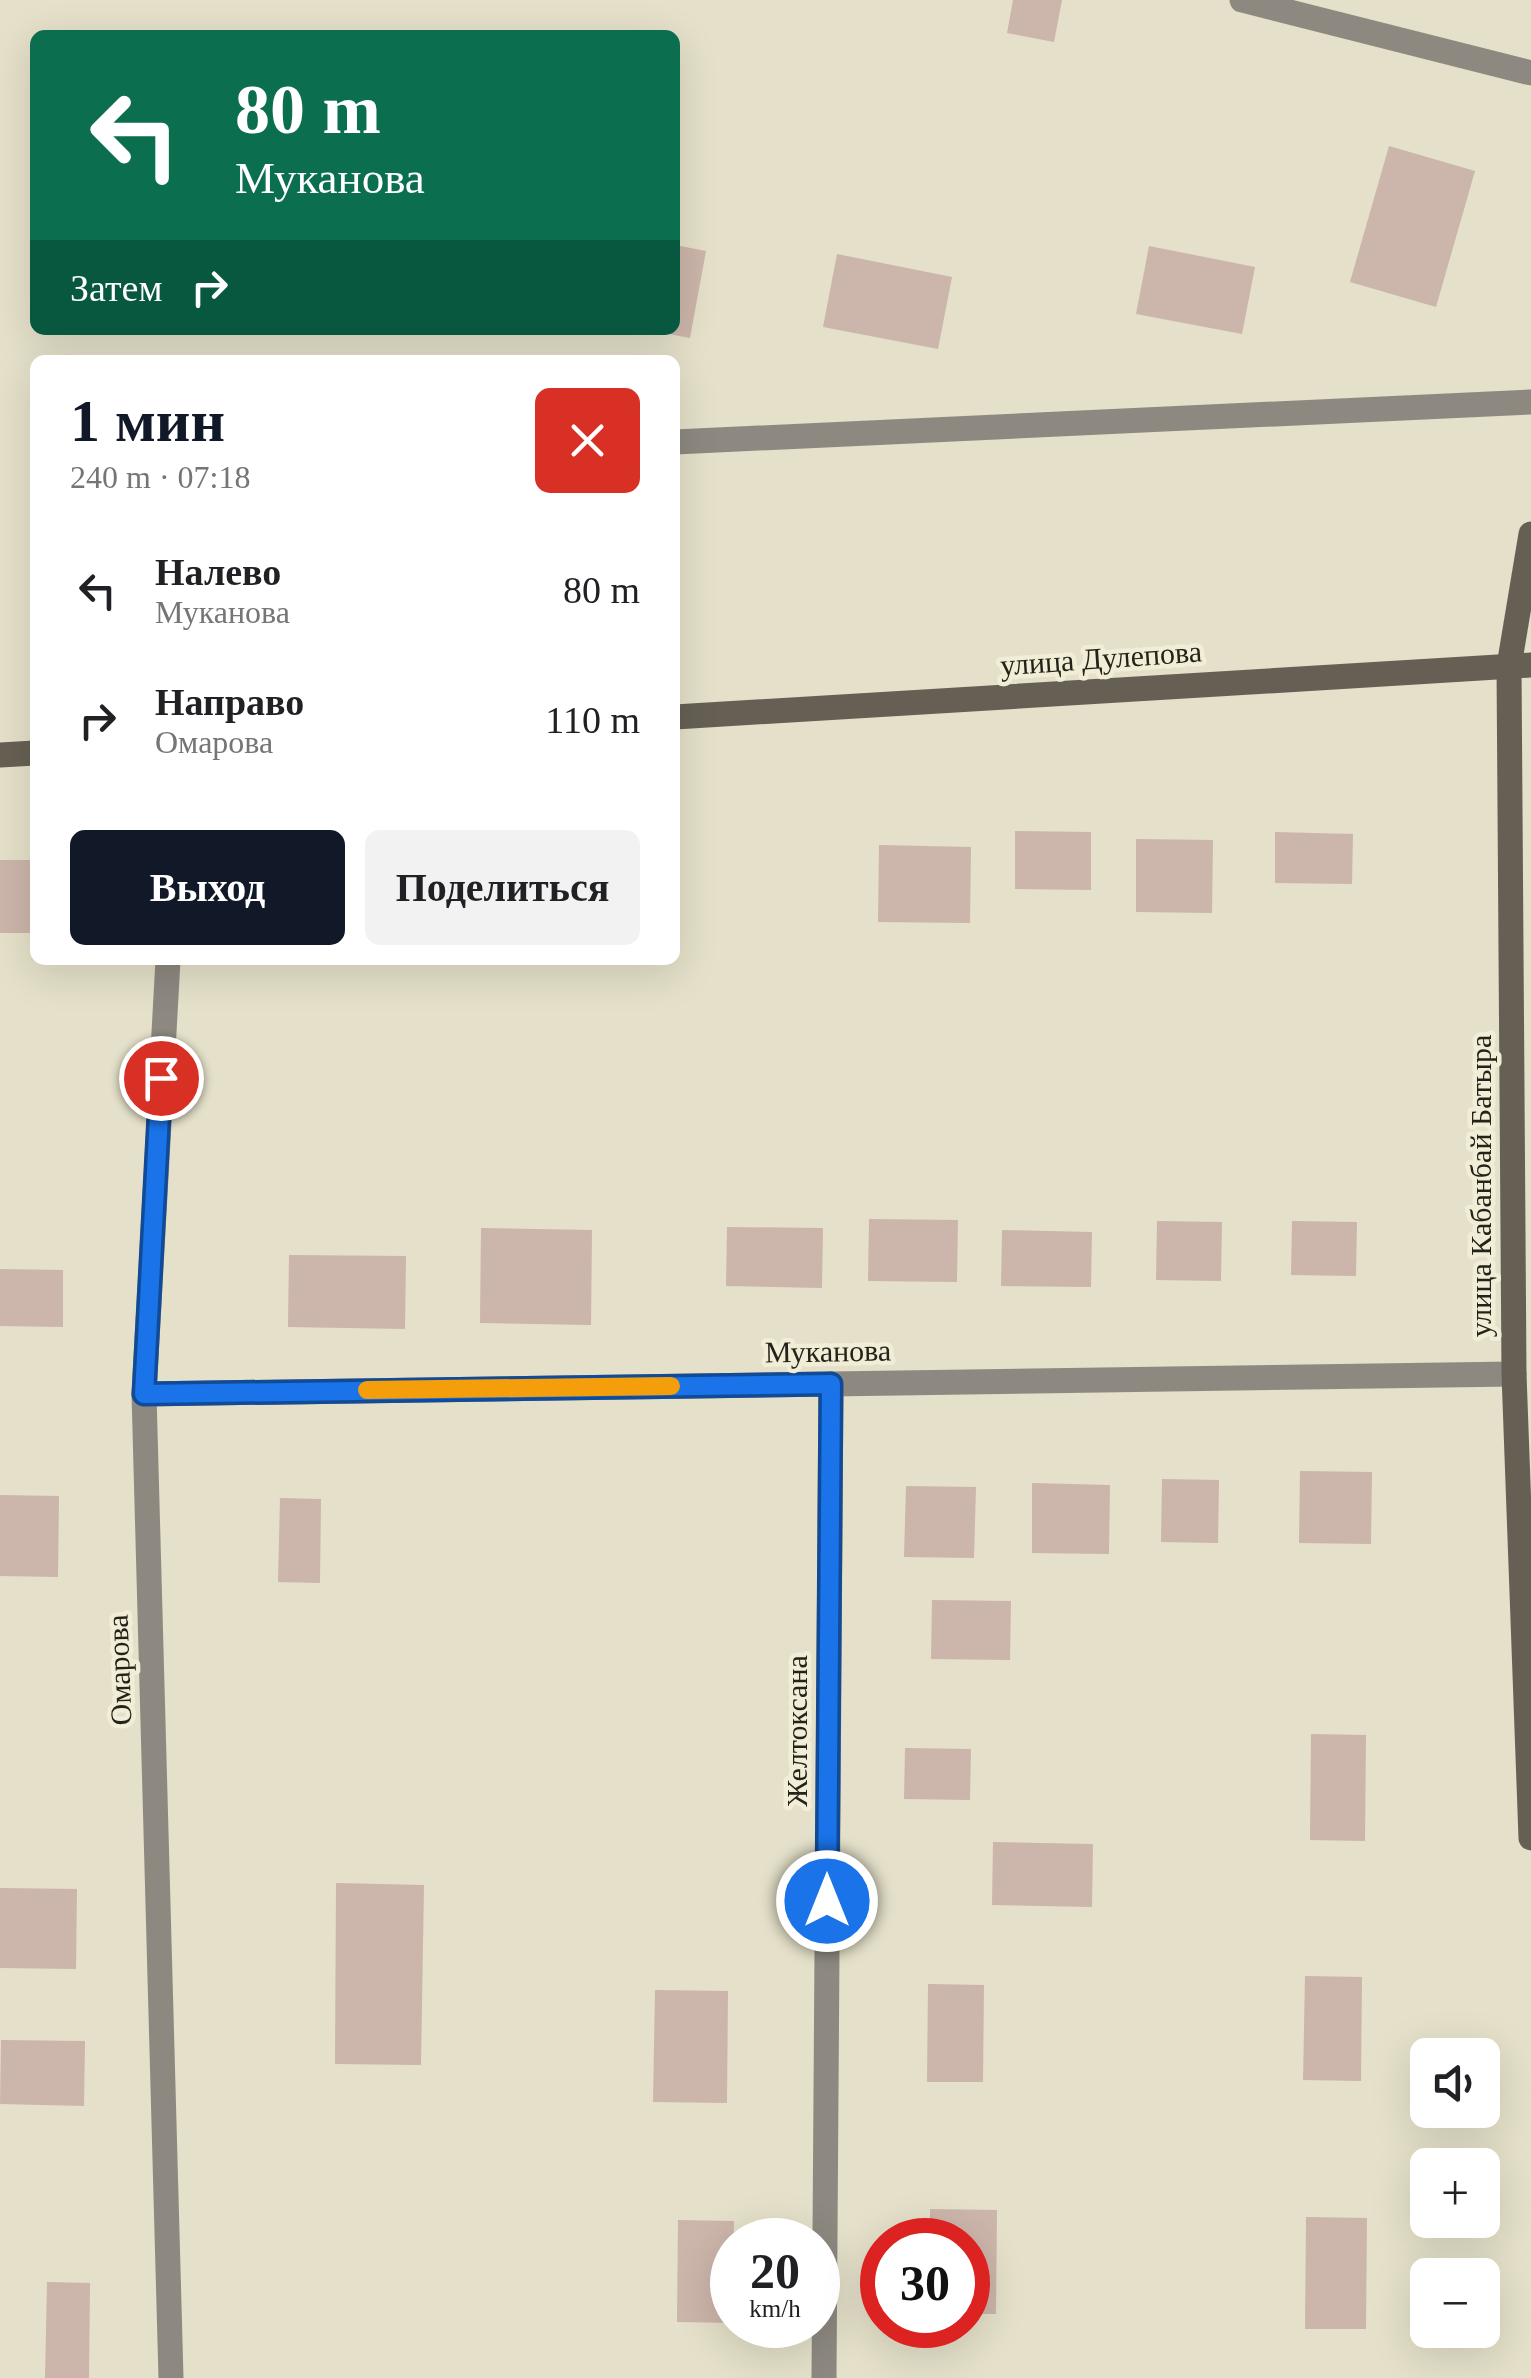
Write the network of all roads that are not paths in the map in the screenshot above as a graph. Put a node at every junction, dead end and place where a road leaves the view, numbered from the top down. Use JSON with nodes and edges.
{"nodes":[{"id":1,"x":1249,"y":1,"type":"edge"},
{"id":2,"x":1531,"y":73,"type":"edge"},
{"id":3,"x":1531,"y":402,"type":"edge"},
{"id":4,"x":680,"y":442,"type":"edge"},
{"id":5,"x":1531,"y":534,"type":"edge"},
{"id":6,"x":1520,"y":665,"type":"edge"},
{"id":7,"x":680,"y":717,"type":"edge"},
{"id":8,"x":30,"y":753,"type":"edge"},
{"id":9,"x":0,"y":754,"type":"edge"},
{"id":10,"x":168,"y":965,"type":"edge"},
{"id":11,"x":1514,"y":1374,"type":"junction"},
{"id":12,"x":831,"y":1384,"type":"junction"},
{"id":13,"x":144,"y":1394,"type":"junction"},
{"id":14,"x":1531,"y":1838,"type":"edge"},
{"id":15,"x":171,"y":2378,"type":"edge"},
{"id":16,"x":824,"y":2378,"type":"edge"}],
"edges":[{"from":1,"to":2,"type":"street"},
{"from":3,"to":4,"type":"street"},
{"from":5,"to":6,"type":"street","name":"улица Кабанбай Батыра"},
{"from":6,"to":7,"type":"street","name":"улица Дулепова"},
{"from":6,"to":11,"type":"street","name":"улица Кабанбай Батыра"},
{"from":8,"to":9,"type":"street"},
{"from":10,"to":13,"type":"street","name":"Омарова"},
{"from":11,"to":12,"type":"street","name":"Муканова"},
{"from":11,"to":14,"type":"street","name":"улица Кабанбай Батыра"},
{"from":12,"to":13,"type":"street","name":"Муканова"},
{"from":12,"to":16,"type":"street","name":"Желтоксана"},
{"from":13,"to":15,"type":"street","name":"Омарова"}]}
